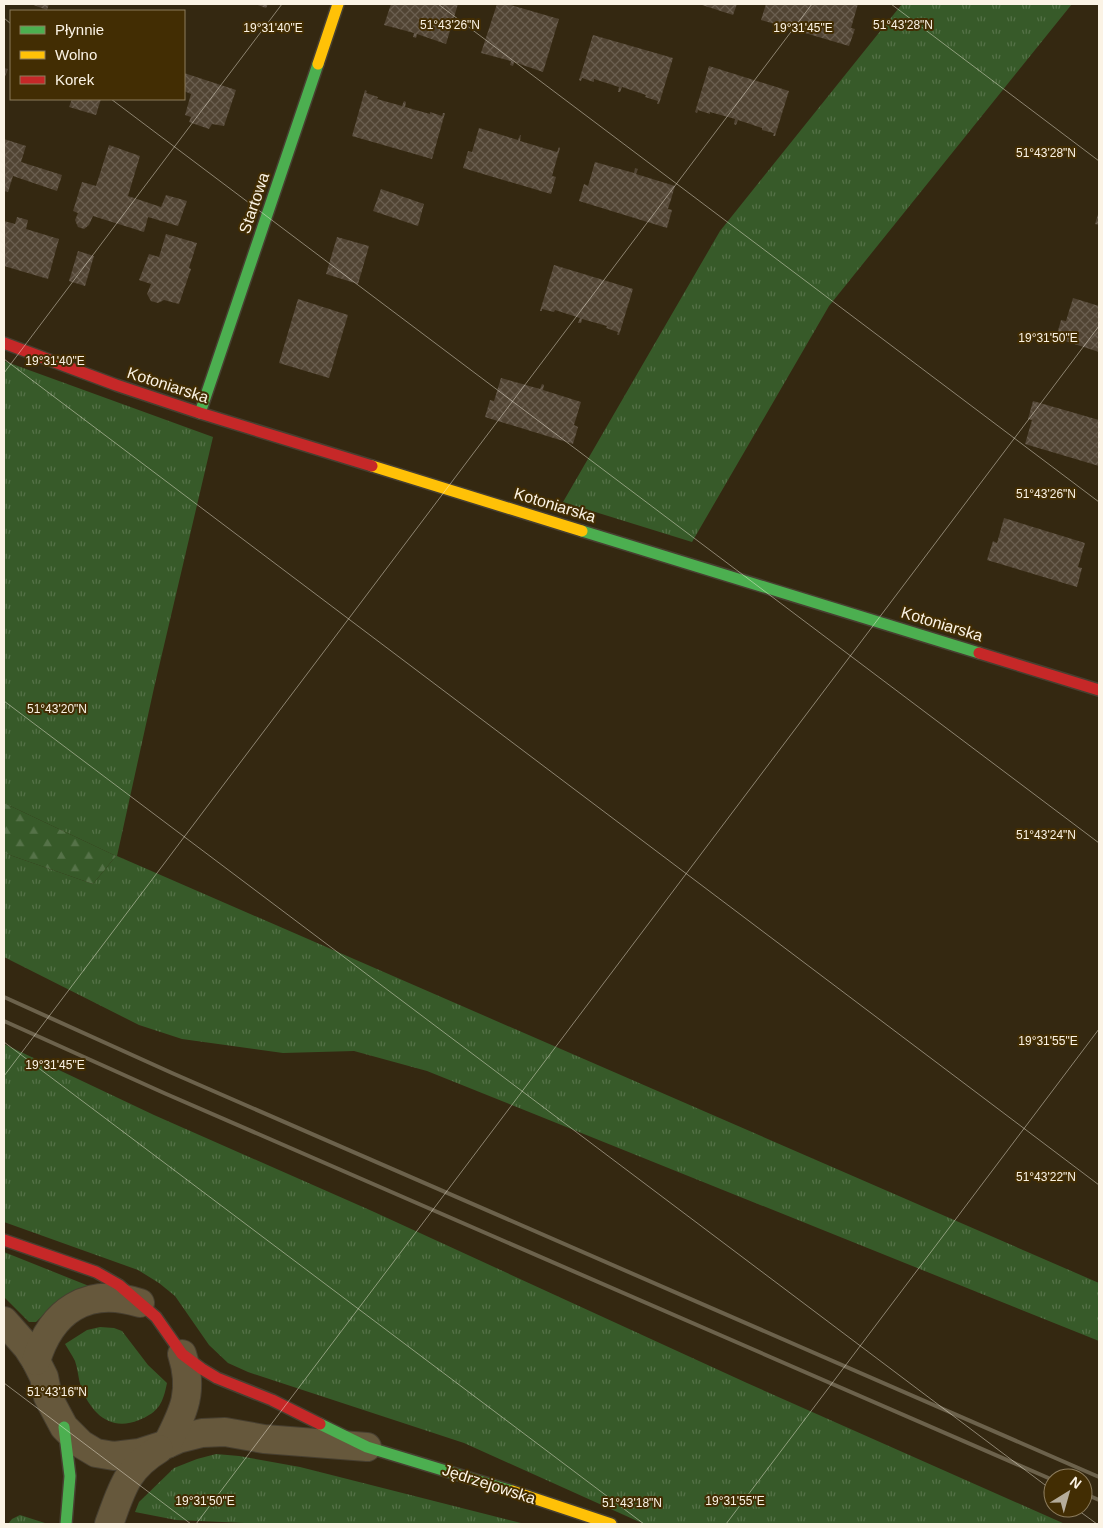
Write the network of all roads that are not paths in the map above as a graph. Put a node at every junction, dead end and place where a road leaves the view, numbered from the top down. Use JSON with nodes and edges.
{"nodes":[{"id":1,"x":338,"y":4,"type":"edge"},
{"id":2,"x":4,"y":343,"type":"edge"},
{"id":3,"x":200,"y":413,"type":"junction"},
{"id":4,"x":1099,"y":690,"type":"edge"},
{"id":5,"x":4,"y":1240,"type":"edge"},
{"id":6,"x":140,"y":1303,"type":"junction"},
{"id":7,"x":4,"y":1321,"type":"edge"},
{"id":8,"x":182,"y":1354,"type":"junction"},
{"id":9,"x":36,"y":1361,"type":"junction"},
{"id":10,"x":64,"y":1427,"type":"junction"},
{"id":11,"x":167,"y":1444,"type":"junction"},
{"id":12,"x":367,"y":1447,"type":"junction"},
{"id":13,"x":66,"y":1524,"type":"edge"},
{"id":14,"x":109,"y":1524,"type":"edge"},
{"id":15,"x":611,"y":1524,"type":"edge"}],
"edges":[{"from":1,"to":3,"type":"street","name":"Startowa"},
{"from":2,"to":3,"type":"street","name":"Kotoniarska"},
{"from":3,"to":4,"type":"street","name":"Kotoniarska"},
{"from":5,"to":6,"type":"street","name":"Jędrzejowska"},
{"from":6,"to":8,"type":"street","name":"Jędrzejowska"},
{"from":6,"to":9,"type":"street"},
{"from":7,"to":9,"type":"street","name":"Jędrzejowska"},
{"from":8,"to":11,"type":"street","name":"Jędrzejowska"},
{"from":8,"to":12,"type":"street","name":"Jędrzejowska"},
{"from":9,"to":10,"type":"street","name":"Jędrzejowska"},
{"from":10,"to":11,"type":"street","name":"Jędrzejowska"},
{"from":10,"to":13,"type":"street"},
{"from":11,"to":12,"type":"street","name":"Jędrzejowska"},
{"from":11,"to":14,"type":"street"},
{"from":12,"to":15,"type":"street","name":"Jędrzejowska"}]}
